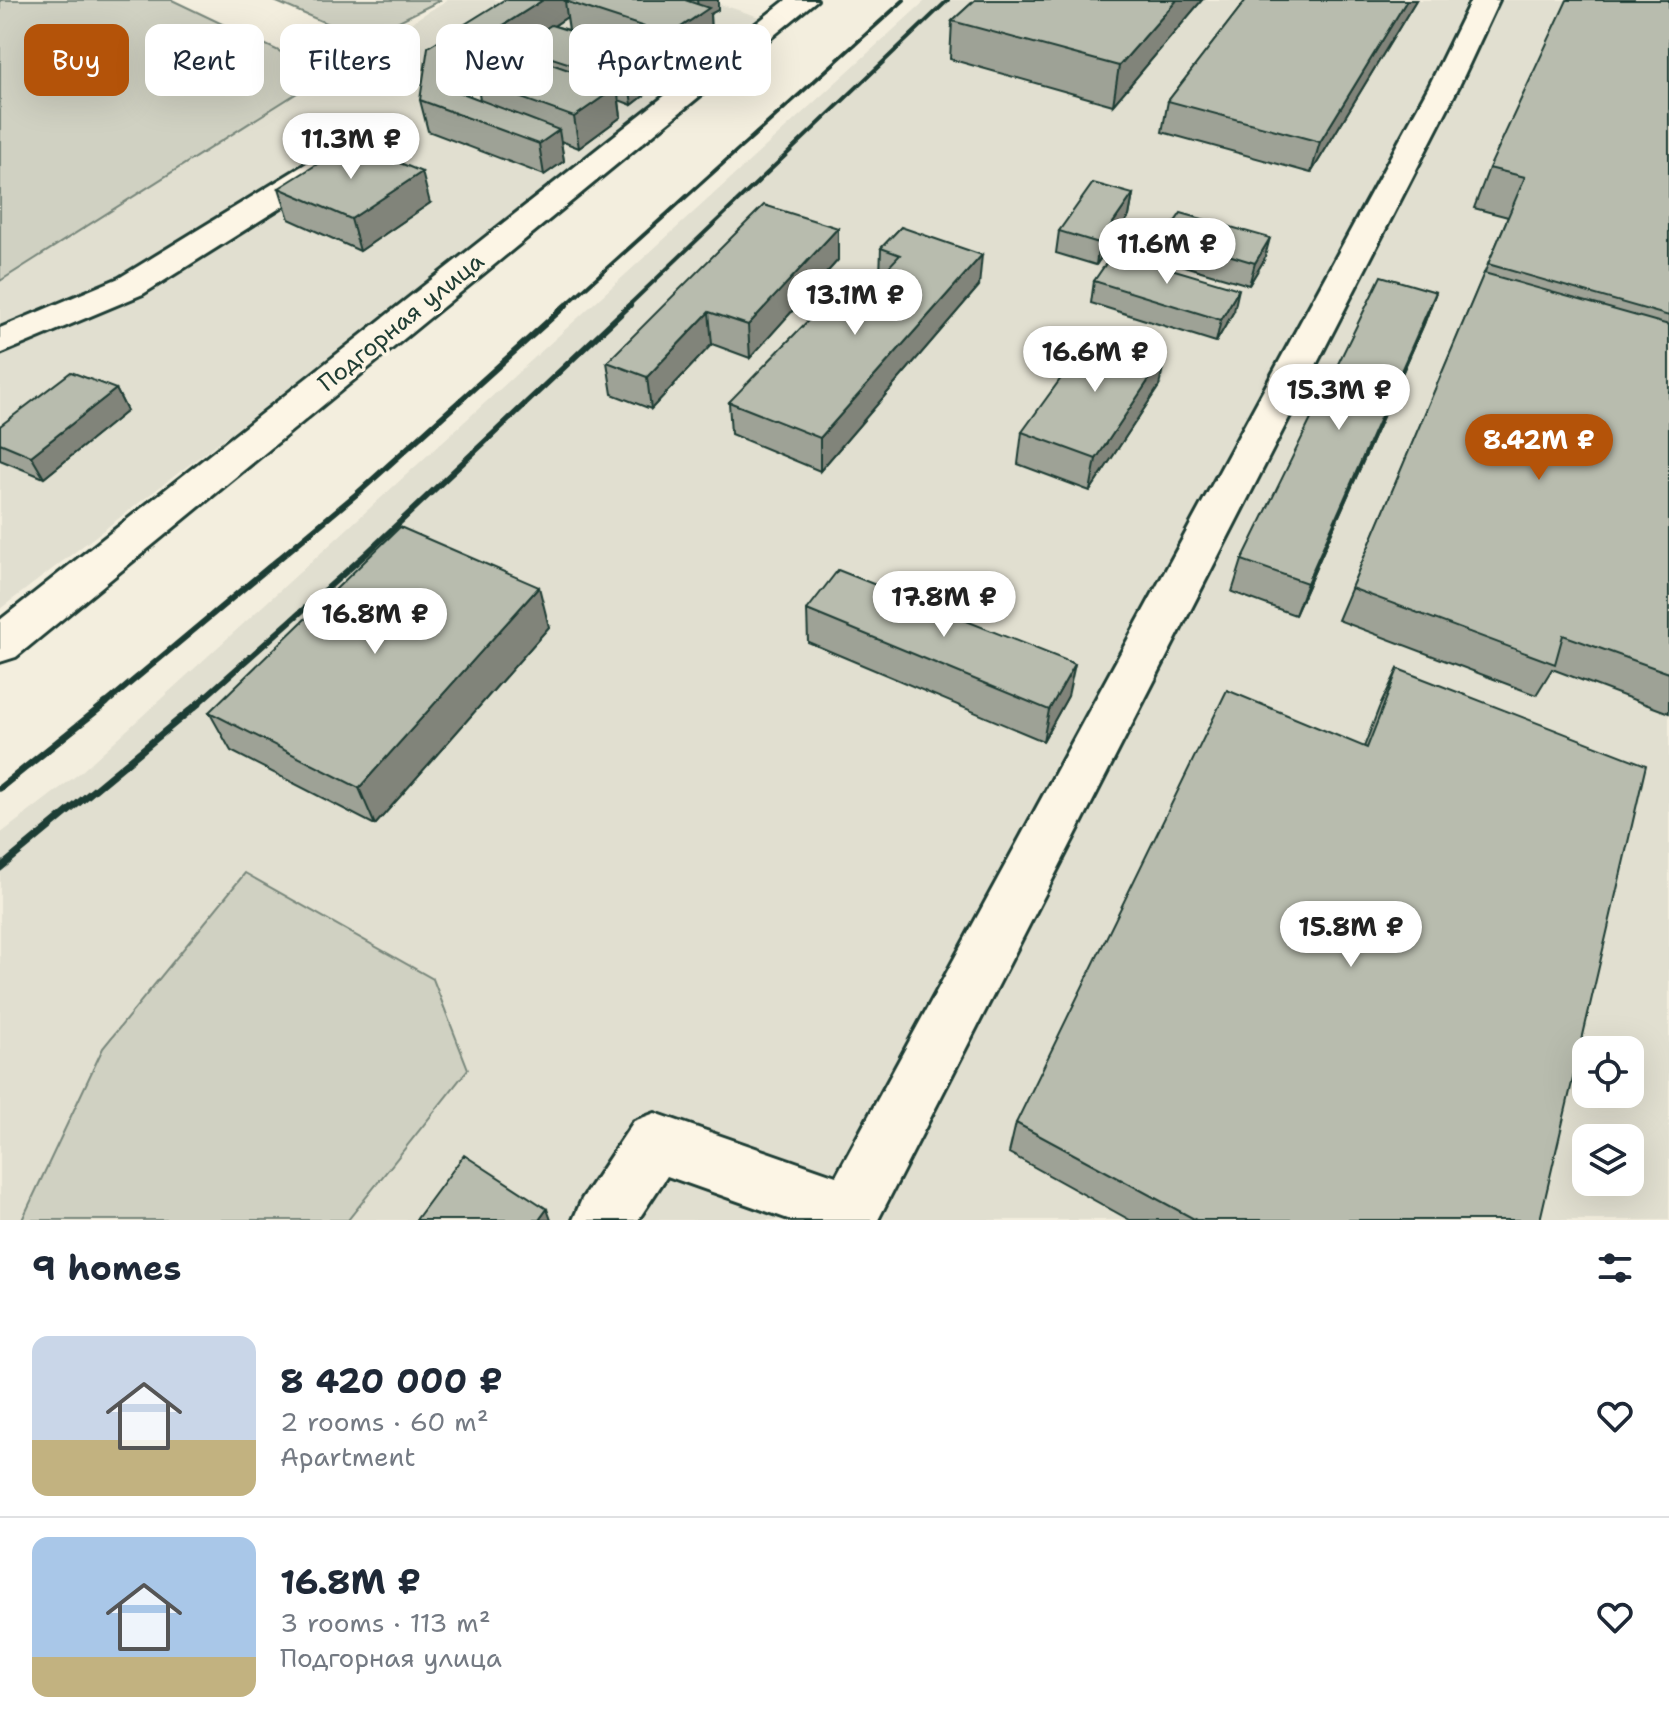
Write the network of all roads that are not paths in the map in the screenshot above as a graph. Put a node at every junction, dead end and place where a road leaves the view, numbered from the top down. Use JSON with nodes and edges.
{"nodes":[{"id":1,"x":1485,"y":0,"type":"edge"},
{"id":2,"x":788,"y":4,"type":"edge"},
{"id":3,"x":338,"y":158,"type":"edge"},
{"id":4,"x":0,"y":342,"type":"edge"},
{"id":5,"x":0,"y":645,"type":"edge"},
{"id":6,"x":603,"y":1220,"type":"edge"}],
"edges":[{"from":1,"to":6,"type":"street"},
{"from":2,"to":5,"type":"street","name":"Подгорная улица"},
{"from":3,"to":4,"type":"street"}]}
